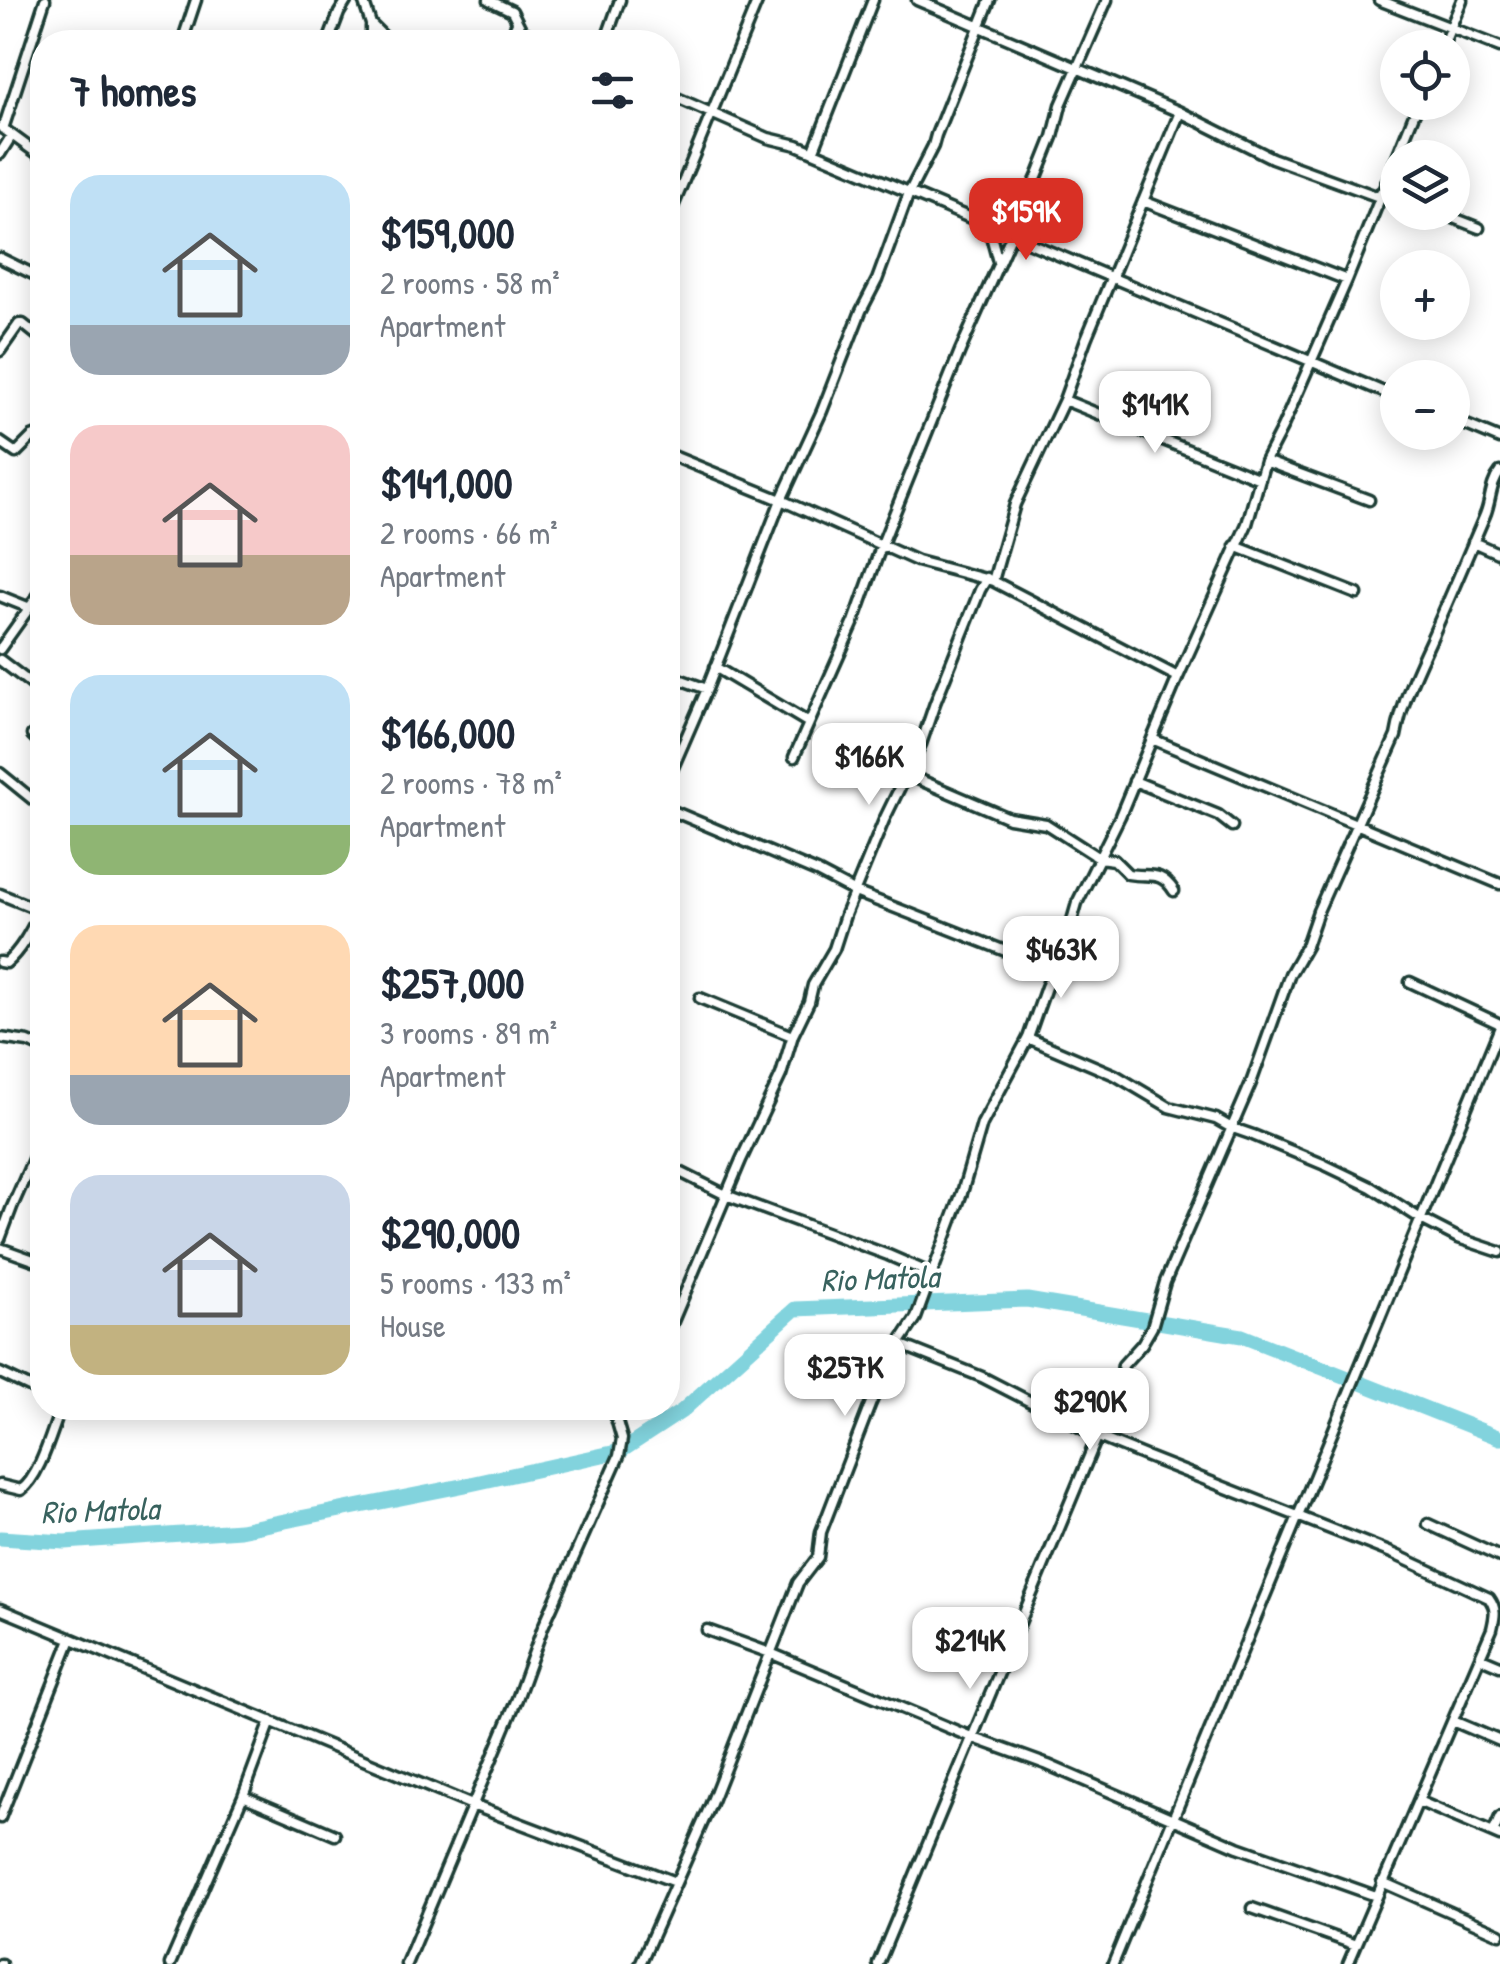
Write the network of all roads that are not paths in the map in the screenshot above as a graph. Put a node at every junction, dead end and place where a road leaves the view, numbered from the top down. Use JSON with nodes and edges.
{"nodes":[{"id":1,"x":45,"y":0,"type":"edge"},
{"id":2,"x":196,"y":0,"type":"edge"},
{"id":3,"x":347,"y":0,"type":"edge"},
{"id":4,"x":362,"y":0,"type":"edge"},
{"id":5,"x":489,"y":0,"type":"edge"},
{"id":6,"x":620,"y":0,"type":"edge"},
{"id":7,"x":758,"y":0,"type":"edge"},
{"id":8,"x":872,"y":0,"type":"edge"},
{"id":9,"x":917,"y":0,"type":"edge"},
{"id":10,"x":990,"y":0,"type":"edge"},
{"id":11,"x":1107,"y":0,"type":"edge"},
{"id":12,"x":1379,"y":0,"type":"edge"},
{"id":13,"x":1462,"y":0,"type":"edge"},
{"id":14,"x":518,"y":22,"type":"junction"},
{"id":15,"x":371,"y":24,"type":"junction"},
{"id":16,"x":979,"y":27,"type":"junction"},
{"id":17,"x":1450,"y":28,"type":"junction"},
{"id":18,"x":35,"y":30,"type":"edge"},
{"id":19,"x":186,"y":30,"type":"edge"},
{"id":20,"x":333,"y":30,"type":"edge"},
{"id":21,"x":371,"y":30,"type":"edge"},
{"id":22,"x":377,"y":30,"type":"edge"},
{"id":23,"x":514,"y":30,"type":"edge"},
{"id":24,"x":524,"y":30,"type":"edge"},
{"id":25,"x":610,"y":30,"type":"edge"},
{"id":26,"x":30,"y":45,"type":"edge"},
{"id":27,"x":1500,"y":47,"type":"edge"},
{"id":28,"x":1077,"y":68,"type":"junction"},
{"id":29,"x":680,"y":99,"type":"edge"},
{"id":30,"x":1180,"y":112,"type":"junction"},
{"id":31,"x":713,"y":114,"type":"junction"},
{"id":32,"x":2,"y":128,"type":"edge"},
{"id":33,"x":12,"y":136,"type":"junction"},
{"id":34,"x":30,"y":149,"type":"edge"},
{"id":35,"x":813,"y":152,"type":"junction"},
{"id":36,"x":0,"y":154,"type":"edge"},
{"id":37,"x":680,"y":192,"type":"edge"},
{"id":38,"x":910,"y":193,"type":"junction"},
{"id":39,"x":1380,"y":194,"type":"joint"},
{"id":40,"x":1143,"y":201,"type":"junction"},
{"id":41,"x":1470,"y":224,"type":"edge"},
{"id":42,"x":989,"y":227,"type":"junction"},
{"id":43,"x":1480,"y":228,"type":"dead end"},
{"id":44,"x":1012,"y":236,"type":"junction"},
{"id":45,"x":0,"y":258,"type":"edge"},
{"id":46,"x":998,"y":262,"type":"junction"},
{"id":47,"x":30,"y":273,"type":"edge"},
{"id":48,"x":1111,"y":277,"type":"junction"},
{"id":49,"x":1347,"y":280,"type":"junction"},
{"id":50,"x":30,"y":330,"type":"edge"},
{"id":51,"x":0,"y":351,"type":"edge"},
{"id":52,"x":1312,"y":362,"type":"junction"},
{"id":53,"x":1380,"y":390,"type":"edge"},
{"id":54,"x":1064,"y":400,"type":"junction"},
{"id":55,"x":1470,"y":426,"type":"edge"},
{"id":56,"x":30,"y":439,"type":"edge"},
{"id":57,"x":1500,"y":439,"type":"edge"},
{"id":58,"x":0,"y":442,"type":"edge"},
{"id":59,"x":680,"y":459,"type":"edge"},
{"id":60,"x":1265,"y":461,"type":"junction"},
{"id":61,"x":1500,"y":472,"type":"edge"},
{"id":62,"x":1260,"y":478,"type":"junction"},
{"id":63,"x":782,"y":500,"type":"junction"},
{"id":64,"x":1369,"y":500,"type":"dead end"},
{"id":65,"x":1473,"y":542,"type":"junction"},
{"id":66,"x":882,"y":544,"type":"junction"},
{"id":67,"x":1235,"y":546,"type":"junction"},
{"id":68,"x":1500,"y":554,"type":"edge"},
{"id":69,"x":975,"y":576,"type":"junction"},
{"id":70,"x":990,"y":580,"type":"junction"},
{"id":71,"x":980,"y":590,"type":"junction"},
{"id":72,"x":1357,"y":594,"type":"dead end"},
{"id":73,"x":0,"y":596,"type":"edge"},
{"id":74,"x":30,"y":608,"type":"joint"},
{"id":75,"x":0,"y":649,"type":"edge"},
{"id":76,"x":0,"y":660,"type":"edge"},
{"id":77,"x":715,"y":667,"type":"junction"},
{"id":78,"x":1178,"y":677,"type":"junction"},
{"id":79,"x":680,"y":679,"type":"edge"},
{"id":80,"x":30,"y":683,"type":"edge"},
{"id":81,"x":707,"y":689,"type":"junction"},
{"id":82,"x":809,"y":722,"type":"junction"},
{"id":83,"x":1152,"y":739,"type":"junction"},
{"id":84,"x":680,"y":751,"type":"edge"},
{"id":85,"x":794,"y":757,"type":"dead end"},
{"id":86,"x":0,"y":773,"type":"edge"},
{"id":87,"x":906,"y":774,"type":"junction"},
{"id":88,"x":1134,"y":781,"type":"junction"},
{"id":89,"x":30,"y":797,"type":"edge"},
{"id":90,"x":680,"y":814,"type":"edge"},
{"id":91,"x":1356,"y":824,"type":"junction"},
{"id":92,"x":1232,"y":826,"type":"dead end"},
{"id":93,"x":1099,"y":858,"type":"junction"},
{"id":94,"x":1500,"y":884,"type":"edge"},
{"id":95,"x":1174,"y":891,"type":"dead end"},
{"id":96,"x":854,"y":892,"type":"junction"},
{"id":97,"x":0,"y":894,"type":"edge"},
{"id":98,"x":30,"y":906,"type":"edge"},
{"id":99,"x":30,"y":932,"type":"edge"},
{"id":100,"x":0,"y":962,"type":"edge"},
{"id":101,"x":1054,"y":970,"type":"junction"},
{"id":102,"x":1410,"y":982,"type":"dead end"},
{"id":103,"x":700,"y":998,"type":"dead end"},
{"id":104,"x":1500,"y":1026,"type":"edge"},
{"id":105,"x":792,"y":1036,"type":"junction"},
{"id":106,"x":0,"y":1038,"type":"edge"},
{"id":107,"x":1028,"y":1038,"type":"junction"},
{"id":108,"x":30,"y":1043,"type":"edge"},
{"id":109,"x":1230,"y":1128,"type":"junction"},
{"id":110,"x":30,"y":1168,"type":"edge"},
{"id":111,"x":680,"y":1172,"type":"edge"},
{"id":112,"x":726,"y":1195,"type":"junction"},
{"id":113,"x":1421,"y":1219,"type":"junction"},
{"id":114,"x":0,"y":1239,"type":"edge"},
{"id":115,"x":0,"y":1248,"type":"edge"},
{"id":116,"x":1500,"y":1252,"type":"edge"},
{"id":117,"x":30,"y":1258,"type":"edge"},
{"id":118,"x":932,"y":1274,"type":"junction"},
{"id":119,"x":680,"y":1305,"type":"edge"},
{"id":120,"x":899,"y":1344,"type":"junction"},
{"id":121,"x":0,"y":1373,"type":"edge"},
{"id":122,"x":30,"y":1387,"type":"edge"},
{"id":123,"x":56,"y":1420,"type":"edge"},
{"id":124,"x":616,"y":1420,"type":"edge"},
{"id":125,"x":1100,"y":1436,"type":"junction"},
{"id":126,"x":0,"y":1485,"type":"edge"},
{"id":127,"x":1299,"y":1516,"type":"junction"},
{"id":128,"x":1428,"y":1524,"type":"dead end"},
{"id":129,"x":1500,"y":1557,"type":"edge"},
{"id":130,"x":1500,"y":1595,"type":"edge"},
{"id":131,"x":1495,"y":1607,"type":"junction"},
{"id":132,"x":0,"y":1609,"type":"edge"},
{"id":133,"x":707,"y":1630,"type":"dead end"},
{"id":134,"x":71,"y":1639,"type":"junction"},
{"id":135,"x":770,"y":1653,"type":"junction"},
{"id":136,"x":1480,"y":1658,"type":"junction"},
{"id":137,"x":1500,"y":1666,"type":"edge"},
{"id":138,"x":272,"y":1720,"type":"junction"},
{"id":139,"x":1453,"y":1720,"type":"junction"},
{"id":140,"x":971,"y":1737,"type":"junction"},
{"id":141,"x":1500,"y":1741,"type":"edge"},
{"id":142,"x":243,"y":1796,"type":"junction"},
{"id":143,"x":1418,"y":1801,"type":"junction"},
{"id":144,"x":472,"y":1805,"type":"junction"},
{"id":145,"x":1500,"y":1816,"type":"edge"},
{"id":146,"x":0,"y":1818,"type":"edge"},
{"id":147,"x":1171,"y":1820,"type":"junction"},
{"id":148,"x":1496,"y":1834,"type":"edge"},
{"id":149,"x":335,"y":1836,"type":"dead end"},
{"id":150,"x":676,"y":1882,"type":"junction"},
{"id":151,"x":1382,"y":1882,"type":"junction"},
{"id":152,"x":1376,"y":1896,"type":"junction"},
{"id":153,"x":1252,"y":1908,"type":"dead end"},
{"id":154,"x":1500,"y":1934,"type":"edge"},
{"id":155,"x":1356,"y":1945,"type":"junction"},
{"id":156,"x":170,"y":1964,"type":"edge"},
{"id":157,"x":406,"y":1964,"type":"edge"},
{"id":158,"x":640,"y":1964,"type":"edge"},
{"id":159,"x":878,"y":1964,"type":"edge"},
{"id":160,"x":1113,"y":1964,"type":"edge"},
{"id":161,"x":1348,"y":1964,"type":"edge"}],
"edges":[{"from":1,"to":18,"type":"street"},
{"from":2,"to":19,"type":"street"},
{"from":3,"to":20,"type":"street"},
{"from":4,"to":15,"type":"street"},
{"from":5,"to":14,"type":"street"},
{"from":6,"to":25,"type":"street"},
{"from":7,"to":31,"type":"street"},
{"from":8,"to":35,"type":"street"},
{"from":9,"to":16,"type":"street"},
{"from":10,"to":16,"type":"street"},
{"from":11,"to":28,"type":"street"},
{"from":12,"to":17,"type":"street"},
{"from":13,"to":17,"type":"street"},
{"from":14,"to":23,"type":"street"},
{"from":14,"to":24,"type":"street"},
{"from":15,"to":21,"type":"street"},
{"from":15,"to":22,"type":"street"},
{"from":16,"to":28,"type":"street"},
{"from":16,"to":38,"type":"street"},
{"from":17,"to":27,"type":"street"},
{"from":26,"to":32,"type":"street"},
{"from":28,"to":30,"type":"street"},
{"from":28,"to":44,"type":"street"},
{"from":29,"to":31,"type":"street"},
{"from":30,"to":39,"type":"street"},
{"from":30,"to":40,"type":"street"},
{"from":31,"to":35,"type":"street"},
{"from":31,"to":37,"type":"street"},
{"from":32,"to":33,"type":"street"},
{"from":33,"to":34,"type":"street"},
{"from":33,"to":36,"type":"street"},
{"from":35,"to":38,"type":"street"},
{"from":38,"to":42,"type":"street"},
{"from":38,"to":63,"type":"street"},
{"from":39,"to":49,"type":"street"},
{"from":40,"to":48,"type":"street"},
{"from":40,"to":49,"type":"street"},
{"from":41,"to":43,"type":"street"},
{"from":42,"to":44,"type":"street"},
{"from":42,"to":46,"type":"street"},
{"from":44,"to":46,"type":"street"},
{"from":44,"to":48,"type":"street"},
{"from":45,"to":47,"type":"street"},
{"from":46,"to":66,"type":"street"},
{"from":48,"to":52,"type":"street"},
{"from":48,"to":54,"type":"street"},
{"from":49,"to":52,"type":"street"},
{"from":50,"to":51,"type":"street"},
{"from":52,"to":53,"type":"street"},
{"from":52,"to":60,"type":"street"},
{"from":54,"to":62,"type":"street"},
{"from":54,"to":70,"type":"street"},
{"from":55,"to":57,"type":"street"},
{"from":56,"to":58,"type":"street"},
{"from":59,"to":63,"type":"street"},
{"from":60,"to":62,"type":"street"},
{"from":60,"to":64,"type":"street"},
{"from":61,"to":65,"type":"street"},
{"from":62,"to":67,"type":"street"},
{"from":63,"to":66,"type":"street"},
{"from":63,"to":77,"type":"street"},
{"from":65,"to":68,"type":"street"},
{"from":65,"to":91,"type":"street"},
{"from":66,"to":69,"type":"street"},
{"from":66,"to":82,"type":"street"},
{"from":67,"to":72,"type":"street"},
{"from":67,"to":78,"type":"street"},
{"from":69,"to":70,"type":"street"},
{"from":69,"to":71,"type":"street"},
{"from":70,"to":71,"type":"street"},
{"from":70,"to":78,"type":"street"},
{"from":71,"to":87,"type":"street"},
{"from":73,"to":74,"type":"street"},
{"from":74,"to":75,"type":"street"},
{"from":76,"to":80,"type":"street"},
{"from":77,"to":81,"type":"street"},
{"from":77,"to":82,"type":"street"},
{"from":78,"to":83,"type":"street"},
{"from":79,"to":81,"type":"street"},
{"from":81,"to":84,"type":"street"},
{"from":82,"to":85,"type":"street"},
{"from":83,"to":88,"type":"street"},
{"from":83,"to":91,"type":"street"},
{"from":86,"to":89,"type":"street"},
{"from":87,"to":93,"type":"street"},
{"from":87,"to":96,"type":"street"},
{"from":88,"to":92,"type":"street"},
{"from":88,"to":93,"type":"street"},
{"from":90,"to":96,"type":"street"},
{"from":91,"to":94,"type":"street"},
{"from":91,"to":109,"type":"street"},
{"from":93,"to":95,"type":"street"},
{"from":93,"to":101,"type":"street"},
{"from":96,"to":101,"type":"street"},
{"from":96,"to":105,"type":"street"},
{"from":97,"to":98,"type":"street"},
{"from":99,"to":100,"type":"street"},
{"from":101,"to":107,"type":"street"},
{"from":102,"to":104,"type":"street"},
{"from":103,"to":105,"type":"street"},
{"from":104,"to":113,"type":"street"},
{"from":105,"to":112,"type":"street"},
{"from":106,"to":108,"type":"street"},
{"from":107,"to":109,"type":"street"},
{"from":107,"to":118,"type":"street"},
{"from":109,"to":113,"type":"street"},
{"from":109,"to":125,"type":"street"},
{"from":110,"to":114,"type":"street"},
{"from":111,"to":112,"type":"street"},
{"from":112,"to":118,"type":"street"},
{"from":112,"to":119,"type":"street"},
{"from":113,"to":116,"type":"street"},
{"from":113,"to":127,"type":"street"},
{"from":115,"to":117,"type":"street"},
{"from":118,"to":120,"type":"street"},
{"from":120,"to":125,"type":"street"},
{"from":120,"to":135,"type":"street"},
{"from":121,"to":122,"type":"street"},
{"from":123,"to":126,"type":"street"},
{"from":124,"to":144,"type":"street"},
{"from":125,"to":127,"type":"street"},
{"from":125,"to":140,"type":"street"},
{"from":127,"to":131,"type":"street"},
{"from":127,"to":147,"type":"street"},
{"from":128,"to":129,"type":"street"},
{"from":130,"to":131,"type":"street"},
{"from":131,"to":136,"type":"street"},
{"from":132,"to":134,"type":"street"},
{"from":133,"to":135,"type":"street"},
{"from":134,"to":138,"type":"street"},
{"from":134,"to":146,"type":"street"},
{"from":135,"to":140,"type":"street"},
{"from":135,"to":150,"type":"street"},
{"from":136,"to":137,"type":"street"},
{"from":136,"to":139,"type":"street"},
{"from":138,"to":142,"type":"street"},
{"from":138,"to":144,"type":"street"},
{"from":139,"to":141,"type":"street"},
{"from":139,"to":143,"type":"street"},
{"from":140,"to":147,"type":"street"},
{"from":140,"to":159,"type":"street"},
{"from":142,"to":149,"type":"street"},
{"from":142,"to":156,"type":"street"},
{"from":143,"to":148,"type":"street"},
{"from":143,"to":151,"type":"street"},
{"from":144,"to":150,"type":"street"},
{"from":144,"to":157,"type":"street"},
{"from":145,"to":148,"type":"street"},
{"from":147,"to":152,"type":"street"},
{"from":147,"to":160,"type":"street"},
{"from":150,"to":158,"type":"street"},
{"from":151,"to":152,"type":"street"},
{"from":151,"to":154,"type":"street"},
{"from":152,"to":155,"type":"street"},
{"from":153,"to":155,"type":"street"},
{"from":155,"to":161,"type":"street"}]}
